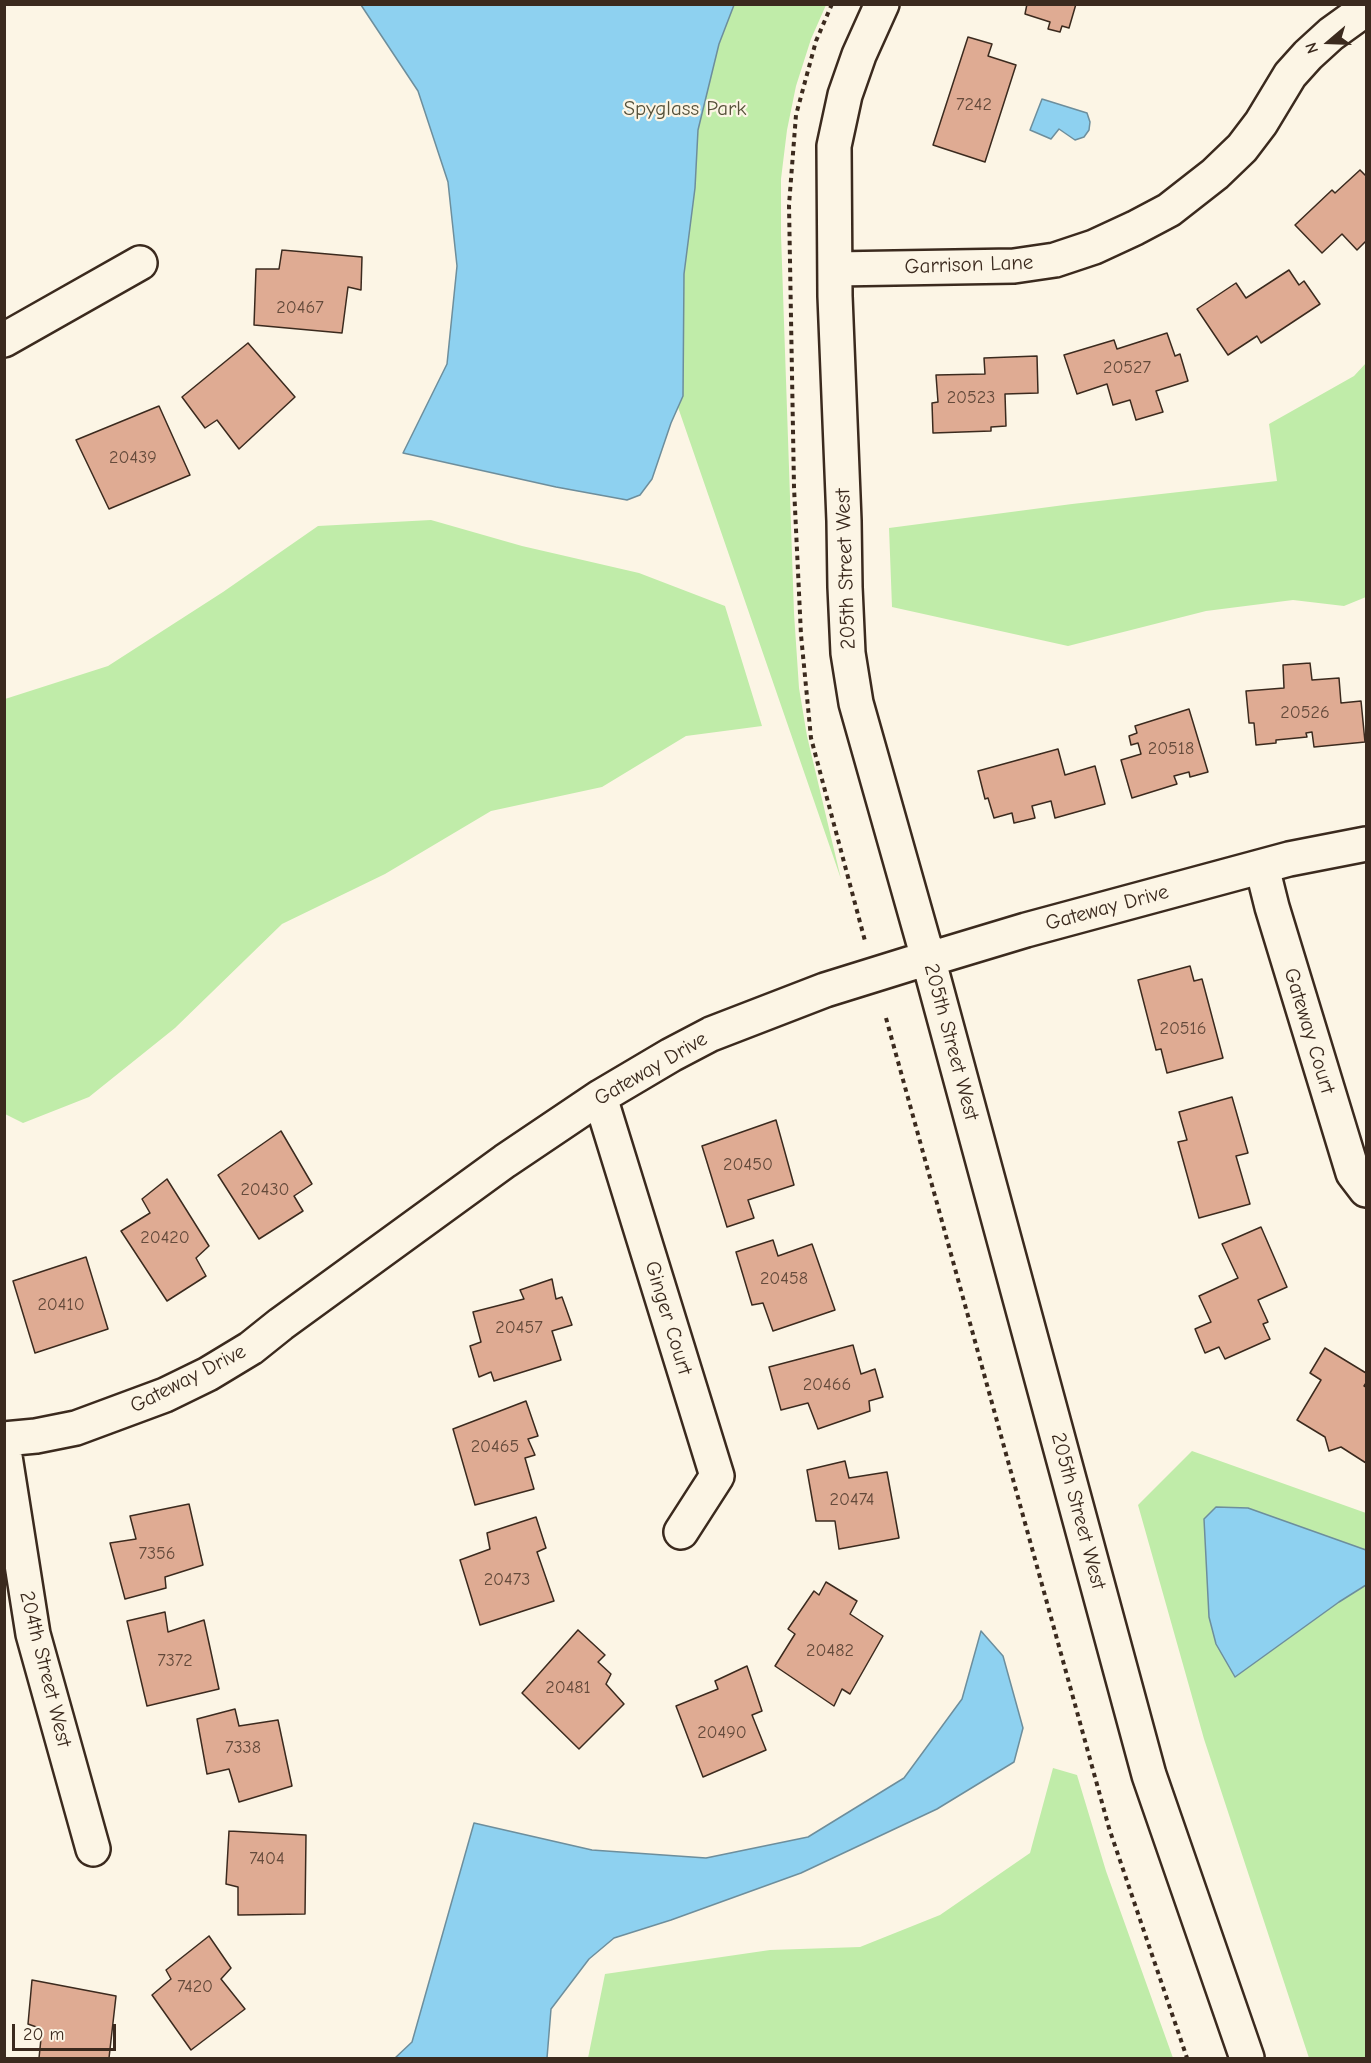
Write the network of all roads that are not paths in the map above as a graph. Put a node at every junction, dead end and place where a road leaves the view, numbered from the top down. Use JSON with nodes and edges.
{"nodes":[{"id":1,"x":882,"y":4,"type":"edge"},
{"id":2,"x":1366,"y":11,"type":"edge"},
{"id":3,"x":141,"y":263,"type":"dead end"},
{"id":4,"x":835,"y":269,"type":"junction"},
{"id":5,"x":4,"y":339,"type":"edge"},
{"id":6,"x":1366,"y":844,"type":"edge"},
{"id":7,"x":1262,"y":867,"type":"junction"},
{"id":8,"x":928,"y":958,"type":"junction"},
{"id":9,"x":600,"y":1097,"type":"junction"},
{"id":10,"x":1366,"y":1190,"type":"edge"},
{"id":11,"x":4,"y":1439,"type":"edge"},
{"id":12,"x":4,"y":1450,"type":"edge"},
{"id":13,"x":681,"y":1532,"type":"dead end"},
{"id":14,"x":93,"y":1849,"type":"dead end"},
{"id":15,"x":1247,"y":2058,"type":"edge"}],
"edges":[{"from":1,"to":4,"type":"street","name":"205th Street West"},
{"from":2,"to":4,"type":"street","name":"Garrison Lane"},
{"from":3,"to":5,"type":"street"},
{"from":4,"to":8,"type":"street","name":"205th Street West"},
{"from":6,"to":7,"type":"street","name":"Gateway Drive"},
{"from":7,"to":8,"type":"street","name":"Gateway Drive"},
{"from":7,"to":10,"type":"street","name":"Gateway Court"},
{"from":8,"to":9,"type":"street","name":"Gateway Drive"},
{"from":8,"to":15,"type":"street","name":"205th Street West"},
{"from":9,"to":11,"type":"street","name":"Gateway Drive"},
{"from":9,"to":13,"type":"street","name":"Ginger Court"},
{"from":12,"to":14,"type":"street","name":"204th Street West"}]}
